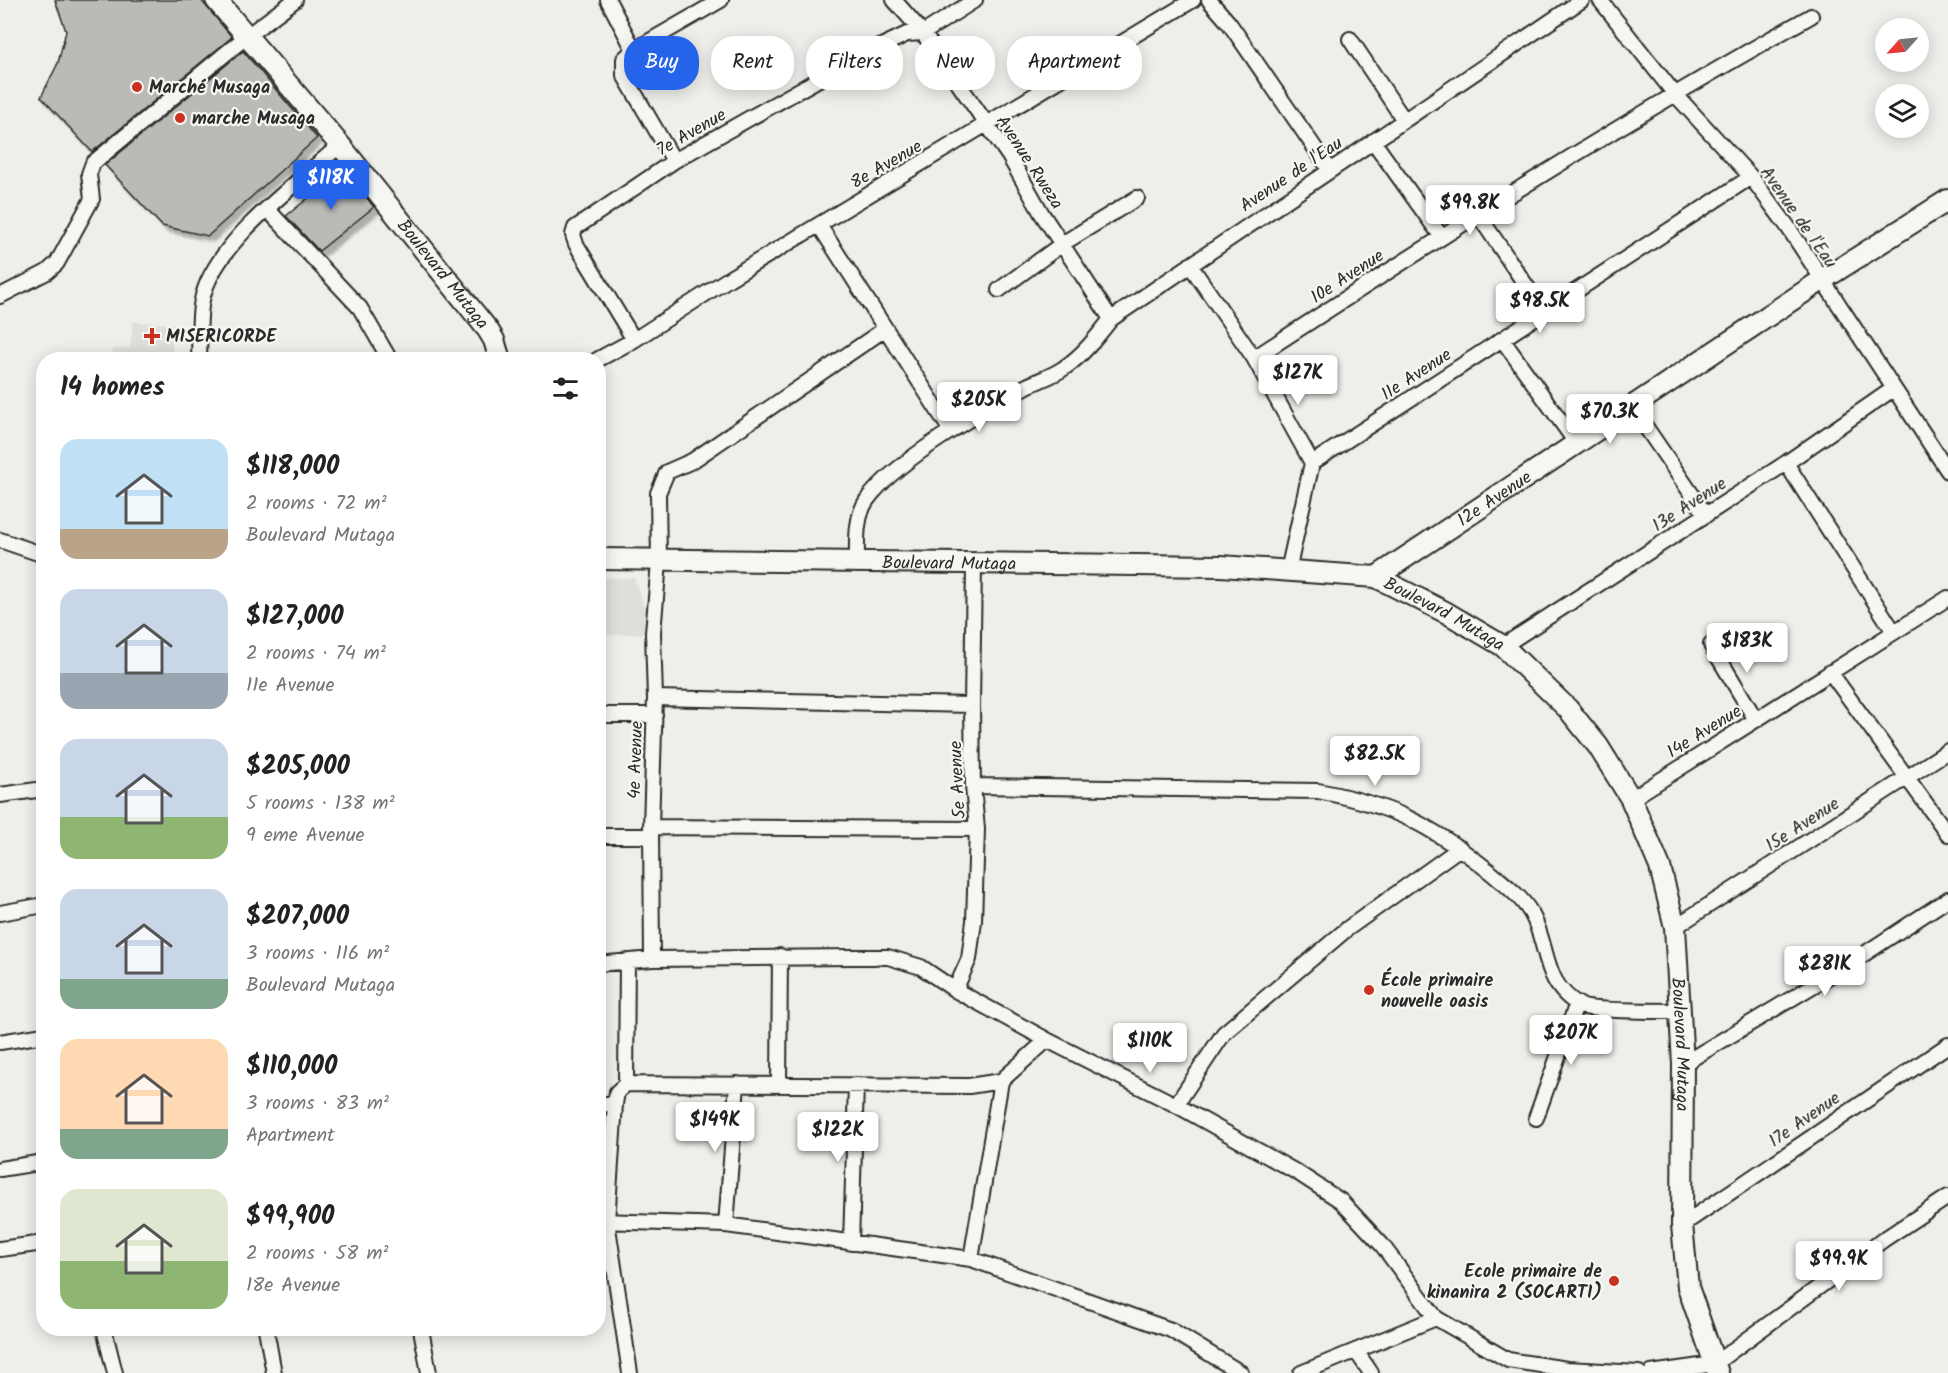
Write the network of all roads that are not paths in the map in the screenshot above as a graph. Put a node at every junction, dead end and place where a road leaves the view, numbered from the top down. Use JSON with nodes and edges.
{"nodes":[{"id":1,"x":216,"y":0,"type":"edge"},
{"id":2,"x":295,"y":0,"type":"edge"},
{"id":3,"x":608,"y":0,"type":"edge"},
{"id":4,"x":721,"y":0,"type":"edge"},
{"id":5,"x":894,"y":0,"type":"edge"},
{"id":6,"x":975,"y":0,"type":"edge"},
{"id":7,"x":1193,"y":0,"type":"edge"},
{"id":8,"x":1209,"y":0,"type":"edge"},
{"id":9,"x":1582,"y":0,"type":"edge"},
{"id":10,"x":1600,"y":0,"type":"edge"},
{"id":11,"x":1811,"y":16,"type":"dead end"},
{"id":12,"x":923,"y":33,"type":"junction"},
{"id":13,"x":247,"y":36,"type":"junction"},
{"id":14,"x":627,"y":36,"type":"edge"},
{"id":15,"x":658,"y":36,"type":"edge"},
{"id":16,"x":1350,"y":39,"type":"dead end"},
{"id":17,"x":633,"y":90,"type":"edge"},
{"id":18,"x":1674,"y":93,"type":"junction"},
{"id":19,"x":1404,"y":120,"type":"junction"},
{"id":20,"x":986,"y":126,"type":"junction"},
{"id":21,"x":1373,"y":141,"type":"junction"},
{"id":22,"x":340,"y":145,"type":"junction"},
{"id":23,"x":675,"y":161,"type":"junction"},
{"id":24,"x":1330,"y":170,"type":"junction"},
{"id":25,"x":1750,"y":177,"type":"junction"},
{"id":26,"x":1137,"y":198,"type":"dead end"},
{"id":27,"x":1948,"y":200,"type":"edge"},
{"id":28,"x":268,"y":210,"type":"junction"},
{"id":29,"x":1477,"y":213,"type":"junction"},
{"id":30,"x":819,"y":225,"type":"junction"},
{"id":31,"x":1441,"y":236,"type":"junction"},
{"id":32,"x":1062,"y":244,"type":"junction"},
{"id":33,"x":1190,"y":265,"type":"junction"},
{"id":34,"x":1822,"y":280,"type":"junction"},
{"id":35,"x":999,"y":290,"type":"dead end"},
{"id":36,"x":0,"y":296,"type":"edge"},
{"id":37,"x":1544,"y":312,"type":"junction"},
{"id":38,"x":1111,"y":319,"type":"junction"},
{"id":39,"x":885,"y":329,"type":"junction"},
{"id":40,"x":1502,"y":339,"type":"junction"},
{"id":41,"x":634,"y":340,"type":"junction"},
{"id":42,"x":199,"y":352,"type":"edge"},
{"id":43,"x":385,"y":352,"type":"edge"},
{"id":44,"x":498,"y":352,"type":"edge"},
{"id":45,"x":606,"y":355,"type":"edge"},
{"id":46,"x":1254,"y":358,"type":"junction"},
{"id":47,"x":1893,"y":389,"type":"junction"},
{"id":48,"x":1632,"y":407,"type":"junction"},
{"id":49,"x":951,"y":431,"type":"junction"},
{"id":50,"x":1577,"y":444,"type":"junction"},
{"id":51,"x":1786,"y":463,"type":"junction"},
{"id":52,"x":1312,"y":464,"type":"junction"},
{"id":53,"x":1948,"y":471,"type":"edge"},
{"id":54,"x":1706,"y":515,"type":"junction"},
{"id":55,"x":0,"y":540,"type":"edge"},
{"id":56,"x":36,"y":553,"type":"edge"},
{"id":57,"x":606,"y":559,"type":"edge"},
{"id":58,"x":659,"y":562,"type":"junction"},
{"id":59,"x":857,"y":563,"type":"junction"},
{"id":60,"x":974,"y":564,"type":"junction"},
{"id":61,"x":1288,"y":571,"type":"junction"},
{"id":62,"x":1376,"y":577,"type":"junction"},
{"id":63,"x":1948,"y":597,"type":"edge"},
{"id":64,"x":1894,"y":632,"type":"junction"},
{"id":65,"x":1711,"y":645,"type":"dead end"},
{"id":66,"x":1503,"y":646,"type":"junction"},
{"id":67,"x":1830,"y":672,"type":"junction"},
{"id":68,"x":655,"y":698,"type":"junction"},
{"id":69,"x":972,"y":705,"type":"junction"},
{"id":70,"x":606,"y":715,"type":"edge"},
{"id":71,"x":655,"y":715,"type":"junction"},
{"id":72,"x":1756,"y":720,"type":"junction"},
{"id":73,"x":1948,"y":751,"type":"edge"},
{"id":74,"x":1908,"y":778,"type":"junction"},
{"id":75,"x":973,"y":786,"type":"junction"},
{"id":76,"x":36,"y":790,"type":"edge"},
{"id":77,"x":0,"y":795,"type":"edge"},
{"id":78,"x":1631,"y":799,"type":"junction"},
{"id":79,"x":977,"y":829,"type":"junction"},
{"id":80,"x":651,"y":832,"type":"junction"},
{"id":81,"x":1948,"y":834,"type":"edge"},
{"id":82,"x":606,"y":835,"type":"edge"},
{"id":83,"x":1460,"y":848,"type":"junction"},
{"id":84,"x":1948,"y":899,"type":"edge"},
{"id":85,"x":36,"y":906,"type":"edge"},
{"id":86,"x":0,"y":913,"type":"edge"},
{"id":87,"x":1675,"y":927,"type":"junction"},
{"id":88,"x":780,"y":956,"type":"junction"},
{"id":89,"x":652,"y":959,"type":"junction"},
{"id":90,"x":627,"y":961,"type":"junction"},
{"id":91,"x":606,"y":963,"type":"edge"},
{"id":92,"x":955,"y":990,"type":"junction"},
{"id":93,"x":1577,"y":1003,"type":"junction"},
{"id":94,"x":1681,"y":1011,"type":"junction"},
{"id":95,"x":36,"y":1036,"type":"edge"},
{"id":96,"x":1047,"y":1040,"type":"junction"},
{"id":97,"x":0,"y":1042,"type":"edge"},
{"id":98,"x":1948,"y":1045,"type":"edge"},
{"id":99,"x":1683,"y":1064,"type":"junction"},
{"id":100,"x":1001,"y":1081,"type":"junction"},
{"id":101,"x":626,"y":1084,"type":"junction"},
{"id":102,"x":736,"y":1084,"type":"junction"},
{"id":103,"x":779,"y":1084,"type":"junction"},
{"id":104,"x":856,"y":1085,"type":"junction"},
{"id":105,"x":606,"y":1104,"type":"edge"},
{"id":106,"x":615,"y":1104,"type":"junction"},
{"id":107,"x":1176,"y":1105,"type":"junction"},
{"id":108,"x":1536,"y":1118,"type":"dead end"},
{"id":109,"x":36,"y":1163,"type":"edge"},
{"id":110,"x":0,"y":1169,"type":"edge"},
{"id":111,"x":606,"y":1192,"type":"edge"},
{"id":112,"x":1947,"y":1201,"type":"edge"},
{"id":113,"x":606,"y":1221,"type":"edge"},
{"id":114,"x":726,"y":1225,"type":"junction"},
{"id":115,"x":1683,"y":1225,"type":"junction"},
{"id":116,"x":606,"y":1238,"type":"edge"},
{"id":117,"x":851,"y":1243,"type":"junction"},
{"id":118,"x":36,"y":1244,"type":"edge"},
{"id":119,"x":0,"y":1249,"type":"edge"},
{"id":120,"x":971,"y":1259,"type":"junction"},
{"id":121,"x":1436,"y":1318,"type":"junction"},
{"id":122,"x":106,"y":1336,"type":"edge"},
{"id":123,"x":267,"y":1336,"type":"edge"},
{"id":124,"x":422,"y":1336,"type":"edge"},
{"id":125,"x":1356,"y":1351,"type":"junction"},
{"id":126,"x":1716,"y":1368,"type":"edge"},
{"id":127,"x":114,"y":1373,"type":"edge"},
{"id":128,"x":274,"y":1373,"type":"edge"},
{"id":129,"x":429,"y":1373,"type":"edge"},
{"id":130,"x":630,"y":1373,"type":"edge"},
{"id":131,"x":1241,"y":1373,"type":"edge"},
{"id":132,"x":1301,"y":1373,"type":"edge"},
{"id":133,"x":1371,"y":1373,"type":"edge"},
{"id":134,"x":1639,"y":1373,"type":"edge"},
{"id":135,"x":1651,"y":1373,"type":"edge"}],
"edges":[{"from":1,"to":13,"type":"street","name":"Boulevard Mutaga"},
{"from":2,"to":13,"type":"street"},
{"from":3,"to":14,"type":"street"},
{"from":4,"to":15,"type":"street"},
{"from":5,"to":12,"type":"street","name":"Avenue Rweza"},
{"from":6,"to":12,"type":"street","name":"7e Avenue"},
{"from":7,"to":20,"type":"street","name":"8e Avenue"},
{"from":8,"to":24,"type":"street"},
{"from":9,"to":19,"type":"street","name":"Avenue de l'Eau"},
{"from":10,"to":18,"type":"street","name":"Avenue de l'Eau"},
{"from":11,"to":18,"type":"street","name":"10e Avenue"},
{"from":12,"to":20,"type":"street","name":"Avenue Rweza"},
{"from":12,"to":23,"type":"street","name":"7e Avenue"},
{"from":13,"to":22,"type":"street","name":"Boulevard Mutaga"},
{"from":13,"to":36,"type":"street"},
{"from":16,"to":19,"type":"street"},
{"from":17,"to":23,"type":"street"},
{"from":18,"to":25,"type":"street","name":"Avenue de l'Eau"},
{"from":18,"to":29,"type":"street","name":"10e Avenue"},
{"from":19,"to":21,"type":"street","name":"Avenue de l'Eau"},
{"from":20,"to":30,"type":"street","name":"8e Avenue"},
{"from":20,"to":32,"type":"street","name":"Avenue Rweza"},
{"from":21,"to":24,"type":"street","name":"Avenue de l'Eau"},
{"from":21,"to":31,"type":"street"},
{"from":22,"to":28,"type":"street"},
{"from":22,"to":44,"type":"street","name":"Boulevard Mutaga"},
{"from":23,"to":41,"type":"street","name":"7e Avenue"},
{"from":24,"to":33,"type":"street","name":"Avenue de l'Eau"},
{"from":25,"to":34,"type":"street","name":"Avenue de l'Eau"},
{"from":25,"to":37,"type":"street","name":"11e Avenue"},
{"from":26,"to":32,"type":"street"},
{"from":27,"to":34,"type":"street","name":"12e Avenue"},
{"from":28,"to":42,"type":"street"},
{"from":28,"to":43,"type":"street"},
{"from":29,"to":31,"type":"street","name":"10e Avenue"},
{"from":29,"to":37,"type":"street"},
{"from":30,"to":39,"type":"street"},
{"from":30,"to":41,"type":"street","name":"8e Avenue"},
{"from":31,"to":46,"type":"street","name":"10e Avenue"},
{"from":32,"to":35,"type":"street"},
{"from":32,"to":38,"type":"street","name":"Avenue Rweza"},
{"from":33,"to":38,"type":"street","name":"Avenue de l'Eau"},
{"from":33,"to":46,"type":"street"},
{"from":34,"to":47,"type":"street","name":"Avenue de l'Eau"},
{"from":34,"to":48,"type":"street","name":"12e Avenue"},
{"from":37,"to":40,"type":"street","name":"11e Avenue"},
{"from":38,"to":49,"type":"street","name":"Avenue de l'Eau"},
{"from":39,"to":49,"type":"street"},
{"from":39,"to":58,"type":"street","name":"4e Avenue"},
{"from":40,"to":50,"type":"street"},
{"from":40,"to":52,"type":"street","name":"11e Avenue"},
{"from":41,"to":45,"type":"street","name":"8e Avenue"},
{"from":46,"to":52,"type":"street"},
{"from":47,"to":51,"type":"street","name":"13e Avenue"},
{"from":47,"to":53,"type":"street","name":"Avenue de l'Eau"},
{"from":48,"to":50,"type":"street","name":"12e Avenue"},
{"from":48,"to":54,"type":"street"},
{"from":49,"to":59,"type":"street","name":"Avenue de l'Eau"},
{"from":50,"to":62,"type":"street","name":"12e Avenue"},
{"from":51,"to":54,"type":"street","name":"13e Avenue"},
{"from":51,"to":64,"type":"street"},
{"from":52,"to":61,"type":"street"},
{"from":54,"to":66,"type":"street","name":"13e Avenue"},
{"from":55,"to":56,"type":"street"},
{"from":57,"to":58,"type":"street","name":"Boulevard Mutaga"},
{"from":58,"to":59,"type":"street","name":"Boulevard Mutaga"},
{"from":58,"to":68,"type":"street","name":"4e Avenue"},
{"from":59,"to":60,"type":"street","name":"Boulevard Mutaga"},
{"from":60,"to":61,"type":"street","name":"Boulevard Mutaga"},
{"from":60,"to":69,"type":"street","name":"5e Avenue"},
{"from":61,"to":62,"type":"street","name":"Boulevard Mutaga"},
{"from":62,"to":66,"type":"street","name":"Boulevard Mutaga"},
{"from":63,"to":64,"type":"street","name":"14e Avenue"},
{"from":64,"to":67,"type":"street","name":"14e Avenue"},
{"from":65,"to":72,"type":"street"},
{"from":66,"to":78,"type":"street","name":"Boulevard Mutaga"},
{"from":67,"to":72,"type":"street","name":"14e Avenue"},
{"from":67,"to":74,"type":"street"},
{"from":68,"to":69,"type":"street"},
{"from":68,"to":71,"type":"street","name":"4e Avenue"},
{"from":69,"to":75,"type":"street","name":"5e Avenue"},
{"from":70,"to":71,"type":"street"},
{"from":71,"to":80,"type":"street","name":"4e Avenue"},
{"from":72,"to":78,"type":"street","name":"14e Avenue"},
{"from":73,"to":74,"type":"street","name":"15e Avenue"},
{"from":74,"to":81,"type":"street"},
{"from":74,"to":87,"type":"street","name":"15e Avenue"},
{"from":75,"to":79,"type":"street","name":"5e Avenue"},
{"from":75,"to":83,"type":"street"},
{"from":76,"to":77,"type":"street"},
{"from":78,"to":87,"type":"street","name":"Boulevard Mutaga"},
{"from":79,"to":80,"type":"street"},
{"from":79,"to":92,"type":"street","name":"5e Avenue"},
{"from":80,"to":82,"type":"street"},
{"from":80,"to":89,"type":"street","name":"4e Avenue"},
{"from":83,"to":93,"type":"street"},
{"from":83,"to":107,"type":"street"},
{"from":84,"to":99,"type":"street"},
{"from":85,"to":86,"type":"street"},
{"from":87,"to":94,"type":"street","name":"Boulevard Mutaga"},
{"from":88,"to":89,"type":"street"},
{"from":88,"to":92,"type":"street"},
{"from":88,"to":103,"type":"street"},
{"from":89,"to":90,"type":"street"},
{"from":90,"to":91,"type":"street"},
{"from":90,"to":101,"type":"street"},
{"from":92,"to":96,"type":"street"},
{"from":93,"to":94,"type":"street"},
{"from":93,"to":108,"type":"street"},
{"from":94,"to":99,"type":"street","name":"Boulevard Mutaga"},
{"from":95,"to":97,"type":"street"},
{"from":96,"to":100,"type":"street"},
{"from":96,"to":107,"type":"street"},
{"from":98,"to":115,"type":"street","name":"17e Avenue"},
{"from":99,"to":115,"type":"street","name":"Boulevard Mutaga"},
{"from":100,"to":104,"type":"street"},
{"from":100,"to":120,"type":"street"},
{"from":101,"to":102,"type":"street"},
{"from":101,"to":106,"type":"street"},
{"from":102,"to":103,"type":"street"},
{"from":102,"to":114,"type":"street"},
{"from":103,"to":104,"type":"street"},
{"from":104,"to":117,"type":"street"},
{"from":105,"to":106,"type":"street"},
{"from":106,"to":111,"type":"street"},
{"from":107,"to":121,"type":"street"},
{"from":109,"to":110,"type":"street"},
{"from":112,"to":126,"type":"street"},
{"from":113,"to":114,"type":"street"},
{"from":114,"to":117,"type":"street"},
{"from":115,"to":126,"type":"street","name":"Boulevard Mutaga"},
{"from":116,"to":130,"type":"street"},
{"from":117,"to":120,"type":"street"},
{"from":118,"to":119,"type":"street"},
{"from":120,"to":131,"type":"street"},
{"from":121,"to":125,"type":"street"},
{"from":121,"to":134,"type":"street"},
{"from":122,"to":127,"type":"street"},
{"from":123,"to":128,"type":"street"},
{"from":124,"to":129,"type":"street"},
{"from":125,"to":132,"type":"street"},
{"from":125,"to":133,"type":"street"},
{"from":126,"to":135,"type":"street"}]}
